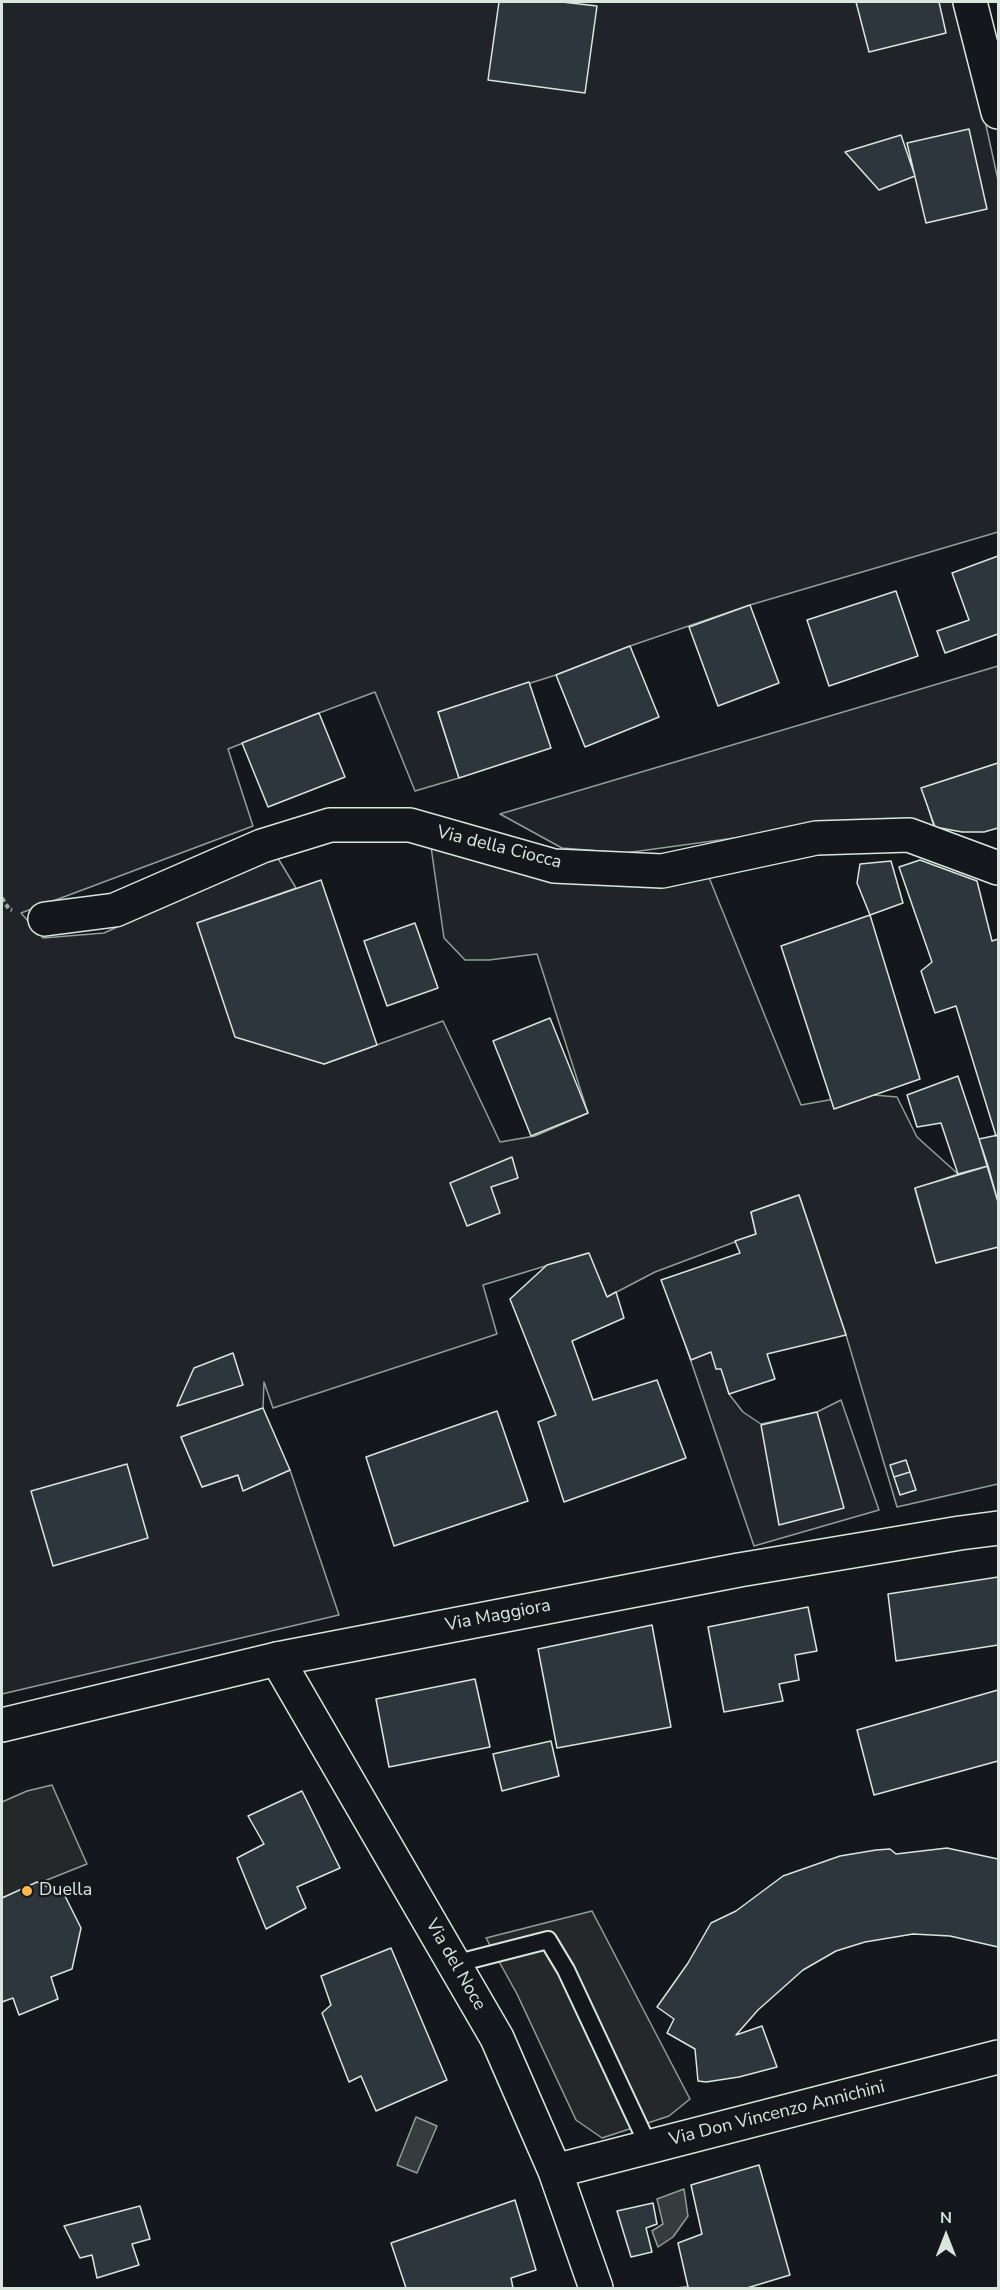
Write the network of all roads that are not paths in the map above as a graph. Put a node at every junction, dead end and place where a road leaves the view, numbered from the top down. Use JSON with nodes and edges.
{"nodes":[{"id":1,"x":970,"y":2,"type":"edge"},
{"id":2,"x":999,"y":112,"type":"edge"},
{"id":3,"x":999,"y":868,"type":"edge"},
{"id":4,"x":45,"y":920,"type":"dead end"},
{"id":5,"x":999,"y":1528,"type":"edge"},
{"id":6,"x":277,"y":1659,"type":"junction"},
{"id":7,"x":2,"y":1725,"type":"edge"},
{"id":8,"x":454,"y":1964,"type":"junction"},
{"id":9,"x":999,"y":2057,"type":"edge"},
{"id":10,"x":649,"y":2147,"type":"junction"},
{"id":11,"x":555,"y":2171,"type":"junction"},
{"id":12,"x":596,"y":2289,"type":"edge"}],
"edges":[{"from":1,"to":2,"type":"street"},
{"from":3,"to":4,"type":"street","name":"Via della Ciocca"},
{"from":5,"to":6,"type":"street","name":"Via Maggiora"},
{"from":6,"to":7,"type":"street","name":"Via Maggiora"},
{"from":6,"to":8,"type":"street","name":"Via del Noce"},
{"from":8,"to":10,"type":"lane"},
{"from":8,"to":11,"type":"street","name":"Via del Noce"},
{"from":9,"to":10,"type":"street","name":"Via Don Vincenzo Annichini"},
{"from":10,"to":11,"type":"street","name":"Via Don Vincenzo Annichini"},
{"from":11,"to":12,"type":"street","name":"Via del Noce"}]}
